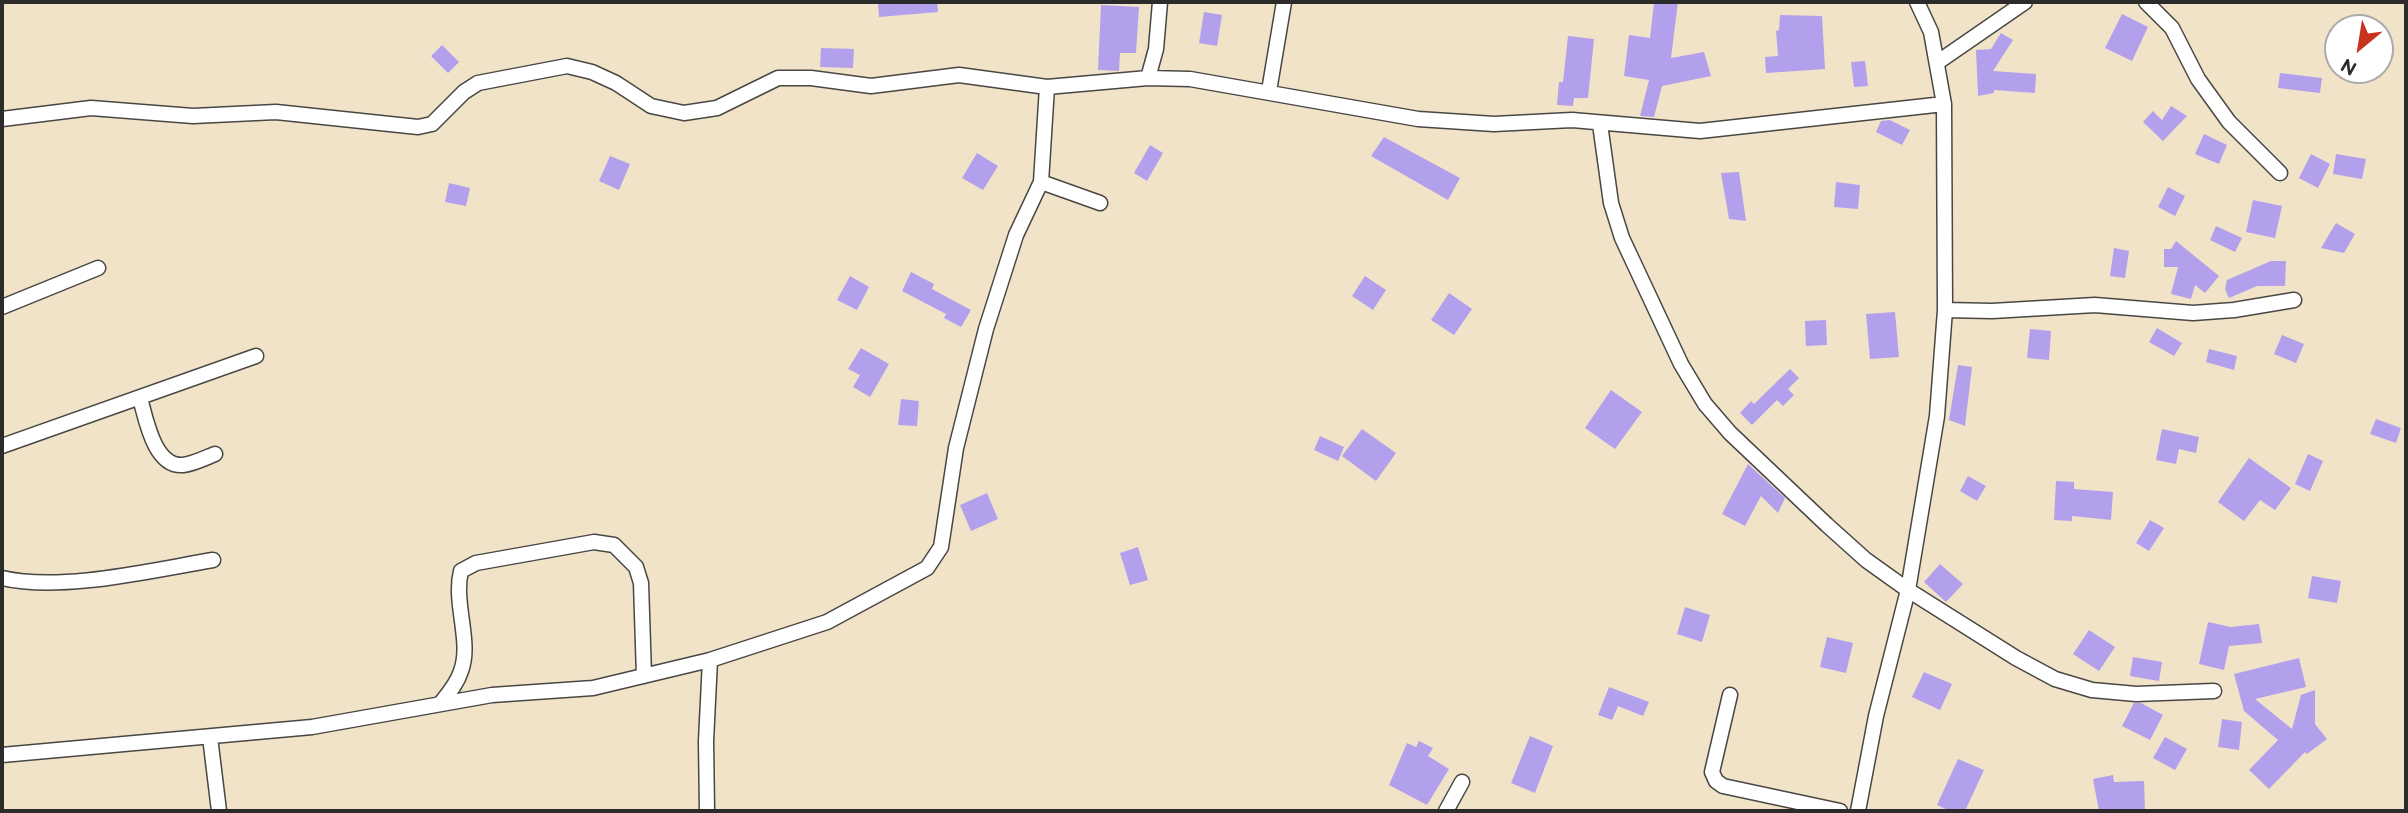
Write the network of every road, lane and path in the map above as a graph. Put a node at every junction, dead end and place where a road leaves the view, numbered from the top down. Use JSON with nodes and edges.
{"nodes":[{"id":1,"x":1160,"y":2,"type":"edge"},
{"id":2,"x":1284,"y":2,"type":"edge"},
{"id":3,"x":1917,"y":2,"type":"edge"},
{"id":4,"x":2025,"y":2,"type":"edge"},
{"id":5,"x":2146,"y":2,"type":"edge"},
{"id":6,"x":1938,"y":62,"type":"junction"},
{"id":7,"x":1148,"y":78,"type":"junction"},
{"id":8,"x":1047,"y":88,"type":"junction"},
{"id":9,"x":1269,"y":91,"type":"junction"},
{"id":10,"x":1944,"y":104,"type":"junction"},
{"id":11,"x":2,"y":119,"type":"edge"},
{"id":12,"x":1600,"y":124,"type":"junction"},
{"id":13,"x":2280,"y":173,"type":"dead end"},
{"id":14,"x":1041,"y":182,"type":"junction"},
{"id":15,"x":1100,"y":203,"type":"dead end"},
{"id":16,"x":98,"y":268,"type":"dead end"},
{"id":17,"x":2294,"y":300,"type":"dead end"},
{"id":18,"x":2,"y":307,"type":"edge"},
{"id":19,"x":1945,"y":310,"type":"junction"},
{"id":20,"x":256,"y":356,"type":"dead end"},
{"id":21,"x":140,"y":398,"type":"junction"},
{"id":22,"x":2,"y":446,"type":"edge"},
{"id":23,"x":215,"y":454,"type":"dead end"},
{"id":24,"x":214,"y":560,"type":"dead end"},
{"id":25,"x":2,"y":578,"type":"edge"},
{"id":26,"x":1908,"y":590,"type":"junction"},
{"id":27,"x":710,"y":660,"type":"junction"},
{"id":28,"x":644,"y":676,"type":"junction"},
{"id":29,"x":2214,"y":691,"type":"dead end"},
{"id":30,"x":1730,"y":695,"type":"dead end"},
{"id":31,"x":440,"y":704,"type":"junction"},
{"id":32,"x":210,"y":737,"type":"junction"},
{"id":33,"x":2,"y":755,"type":"edge"},
{"id":34,"x":1462,"y":782,"type":"dead end"},
{"id":35,"x":219,"y":811,"type":"edge"},
{"id":36,"x":707,"y":811,"type":"edge"},
{"id":37,"x":1446,"y":811,"type":"edge"},
{"id":38,"x":1840,"y":811,"type":"edge"},
{"id":39,"x":1858,"y":811,"type":"edge"}],
"edges":[{"from":1,"to":7,"type":"street"},
{"from":2,"to":9,"type":"street"},
{"from":3,"to":6,"type":"street"},
{"from":4,"to":6,"type":"street"},
{"from":5,"to":13,"type":"street"},
{"from":6,"to":10,"type":"street"},
{"from":7,"to":8,"type":"street"},
{"from":7,"to":9,"type":"street"},
{"from":8,"to":11,"type":"street"},
{"from":8,"to":14,"type":"street"},
{"from":9,"to":12,"type":"street"},
{"from":10,"to":12,"type":"street"},
{"from":10,"to":19,"type":"street"},
{"from":12,"to":26,"type":"street"},
{"from":14,"to":15,"type":"street"},
{"from":14,"to":27,"type":"street"},
{"from":16,"to":18,"type":"street"},
{"from":17,"to":19,"type":"street"},
{"from":19,"to":26,"type":"street"},
{"from":20,"to":21,"type":"street"},
{"from":21,"to":22,"type":"street"},
{"from":21,"to":23,"type":"street"},
{"from":24,"to":25,"type":"street"},
{"from":26,"to":29,"type":"street"},
{"from":26,"to":39,"type":"street"},
{"from":27,"to":28,"type":"street"},
{"from":27,"to":36,"type":"street"},
{"from":28,"to":31,"type":"street"},
{"from":28,"to":31,"type":"street"},
{"from":30,"to":38,"type":"street"},
{"from":31,"to":32,"type":"street"},
{"from":32,"to":33,"type":"street"},
{"from":32,"to":35,"type":"street"},
{"from":34,"to":37,"type":"street"}]}
